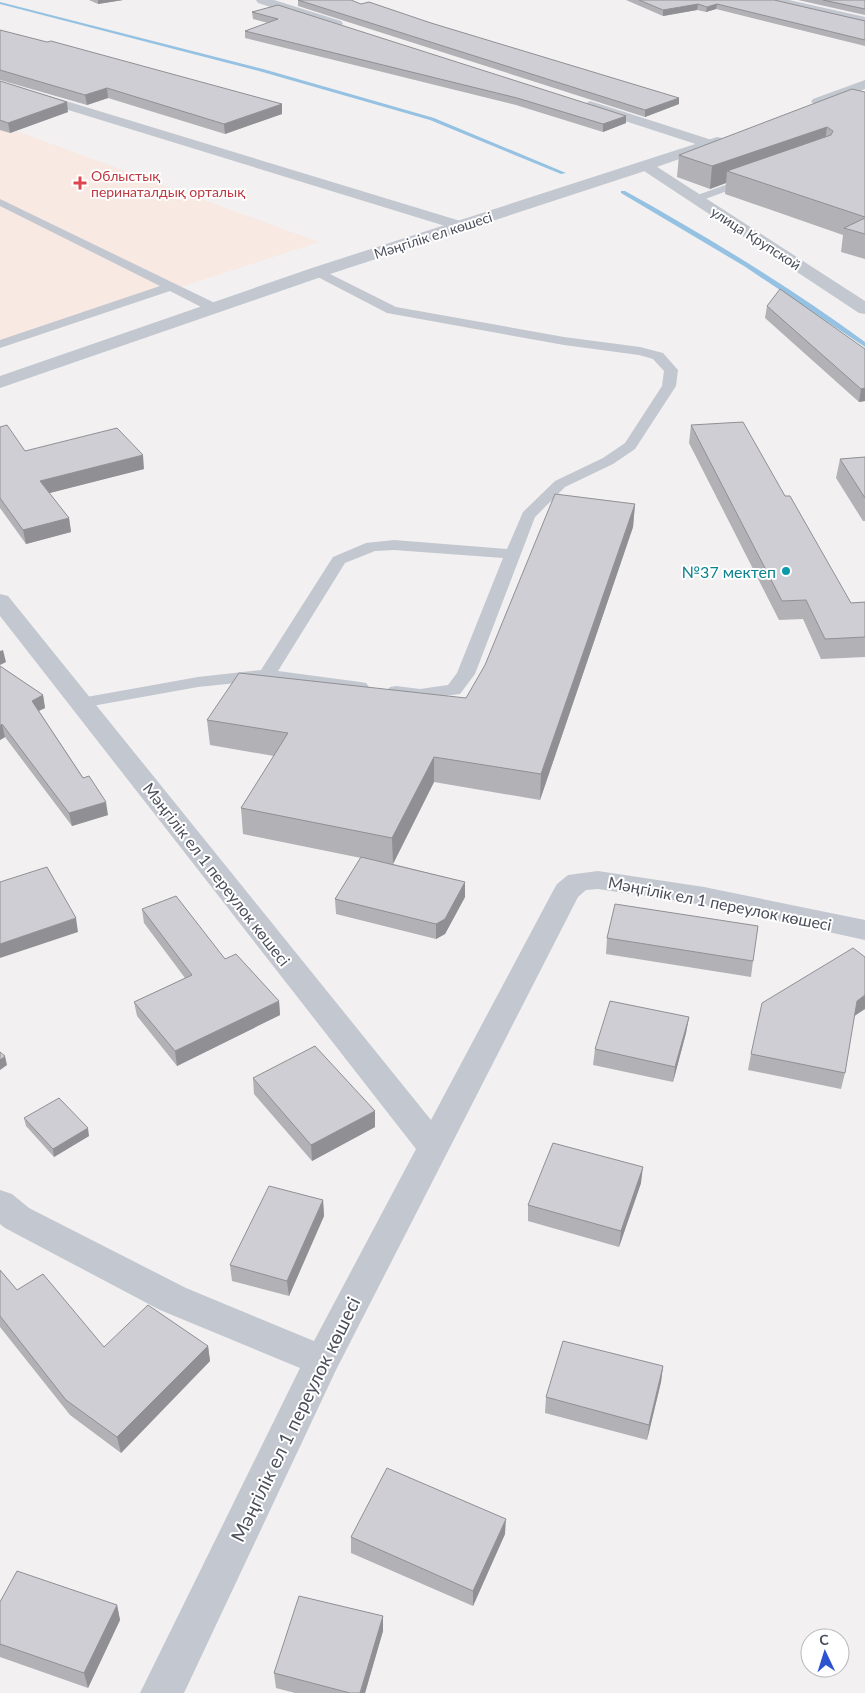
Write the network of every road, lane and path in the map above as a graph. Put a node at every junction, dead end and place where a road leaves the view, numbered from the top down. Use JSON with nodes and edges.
{"nodes":[{"id":1,"x":262,"y":0,"type":"edge"},
{"id":2,"x":774,"y":0,"type":"edge"},
{"id":3,"x":865,"y":21,"type":"edge"},
{"id":4,"x":354,"y":29,"type":"edge"},
{"id":5,"x":865,"y":84,"type":"edge"},
{"id":6,"x":0,"y":85,"type":"edge"},
{"id":7,"x":848,"y":90,"type":"junction"},
{"id":8,"x":865,"y":96,"type":"edge"},
{"id":9,"x":578,"y":102,"type":"edge"},
{"id":10,"x":802,"y":108,"type":"edge"},
{"id":11,"x":728,"y":137,"type":"edge"},
{"id":12,"x":710,"y":144,"type":"junction"},
{"id":13,"x":646,"y":166,"type":"junction"},
{"id":14,"x":759,"y":176,"type":"edge"},
{"id":15,"x":696,"y":199,"type":"junction"},
{"id":16,"x":0,"y":202,"type":"edge"},
{"id":17,"x":461,"y":226,"type":"junction"},
{"id":18,"x":318,"y":272,"type":"junction"},
{"id":19,"x":169,"y":286,"type":"junction"},
{"id":20,"x":212,"y":308,"type":"junction"},
{"id":21,"x":865,"y":309,"type":"edge"},
{"id":22,"x":0,"y":344,"type":"edge"},
{"id":23,"x":0,"y":382,"type":"edge"},
{"id":24,"x":513,"y":554,"type":"junction"},
{"id":25,"x":0,"y":601,"type":"edge"},
{"id":26,"x":267,"y":675,"type":"junction"},
{"id":27,"x":81,"y":703,"type":"junction"},
{"id":28,"x":865,"y":930,"type":"edge"},
{"id":29,"x":433,"y":1147,"type":"junction"},
{"id":30,"x":0,"y":1204,"type":"edge"},
{"id":31,"x":322,"y":1361,"type":"junction"},
{"id":32,"x":162,"y":1693,"type":"edge"}],
"edges":[{"from":1,"to":4,"type":"street"},
{"from":2,"to":3,"type":"street"},
{"from":5,"to":7,"type":"street"},
{"from":6,"to":17,"type":"street"},
{"from":7,"to":8,"type":"street"},
{"from":7,"to":10,"type":"street"},
{"from":9,"to":12,"type":"street"},
{"from":11,"to":12,"type":"street","name":"Мәңгілік ел көшесі"},
{"from":12,"to":13,"type":"street","name":"Мәңгілік ел көшесі"},
{"from":13,"to":15,"type":"street","name":"улица Крупской"},
{"from":13,"to":17,"type":"street","name":"Мәңгілік ел көшесі"},
{"from":14,"to":15,"type":"lane"},
{"from":15,"to":21,"type":"street","name":"улица Крупской"},
{"from":16,"to":19,"type":"lane"},
{"from":17,"to":18,"type":"street","name":"Мәңгілік ел көшесі"},
{"from":18,"to":20,"type":"street","name":"Мәңгілік ел көшесі"},
{"from":18,"to":24,"type":"lane"},
{"from":19,"to":20,"type":"lane"},
{"from":19,"to":22,"type":"lane"},
{"from":20,"to":23,"type":"street","name":"Мәңгілік ел көшесі"},
{"from":24,"to":26,"type":"lane"},
{"from":24,"to":26,"type":"lane"},
{"from":25,"to":27,"type":"street","name":"Мәңгілік ел 1 переулок көшесі"},
{"from":26,"to":27,"type":"lane"},
{"from":27,"to":29,"type":"street","name":"Мәңгілік ел 1 переулок көшесі"},
{"from":28,"to":29,"type":"street","name":"Мәңгілік ел 1 переулок көшесі"},
{"from":29,"to":31,"type":"street","name":"Мәңгілік ел 1 переулок көшесі"},
{"from":30,"to":31,"type":"street"},
{"from":31,"to":32,"type":"street","name":"Мәңгілік ел 1 переулок көшесі"}]}
